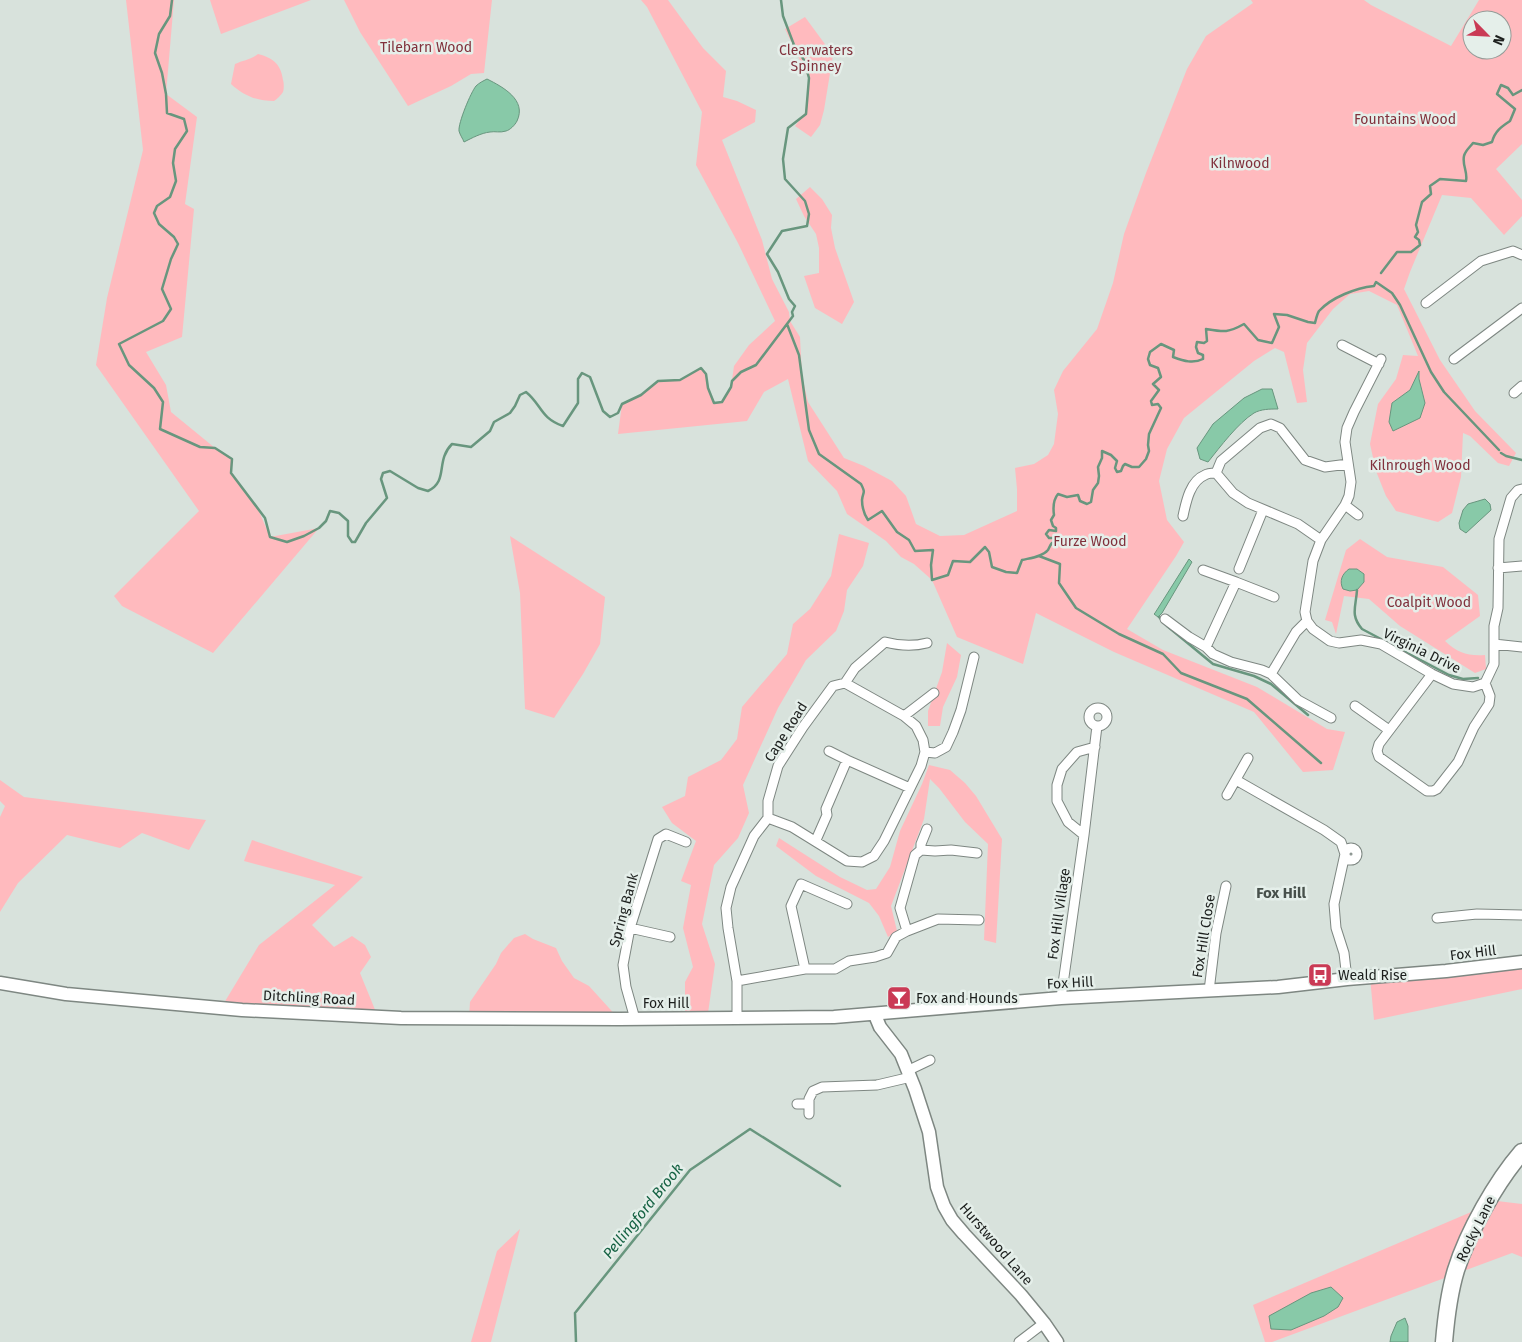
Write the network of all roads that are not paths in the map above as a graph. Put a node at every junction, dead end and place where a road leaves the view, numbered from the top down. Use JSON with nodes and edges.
{"nodes":[{"id":1,"x":1522,"y":255,"type":"edge"},
{"id":2,"x":1426,"y":302,"type":"dead end"},
{"id":3,"x":1522,"y":308,"type":"edge"},
{"id":4,"x":1342,"y":345,"type":"dead end"},
{"id":5,"x":1454,"y":359,"type":"dead end"},
{"id":6,"x":1522,"y":386,"type":"edge"},
{"id":7,"x":1514,"y":393,"type":"dead end"},
{"id":8,"x":1348,"y":464,"type":"junction"},
{"id":9,"x":1216,"y":473,"type":"junction"},
{"id":10,"x":1522,"y":489,"type":"edge"},
{"id":11,"x":1345,"y":505,"type":"junction"},
{"id":12,"x":1263,"y":510,"type":"junction"},
{"id":13,"x":1358,"y":515,"type":"dead end"},
{"id":14,"x":1183,"y":516,"type":"dead end"},
{"id":15,"x":1321,"y":540,"type":"junction"},
{"id":16,"x":1522,"y":566,"type":"edge"},
{"id":17,"x":1498,"y":568,"type":"junction"},
{"id":18,"x":1239,"y":569,"type":"dead end"},
{"id":19,"x":1204,"y":570,"type":"dead end"},
{"id":20,"x":1236,"y":582,"type":"junction"},
{"id":21,"x":1274,"y":597,"type":"dead end"},
{"id":22,"x":1165,"y":619,"type":"dead end"},
{"id":23,"x":1307,"y":622,"type":"junction"},
{"id":24,"x":927,"y":643,"type":"dead end"},
{"id":25,"x":1494,"y":644,"type":"junction"},
{"id":26,"x":1206,"y":647,"type":"junction"},
{"id":27,"x":1522,"y":647,"type":"edge"},
{"id":28,"x":974,"y":656,"type":"dead end"},
{"id":29,"x":1271,"y":674,"type":"junction"},
{"id":30,"x":1432,"y":674,"type":"junction"},
{"id":31,"x":845,"y":683,"type":"junction"},
{"id":32,"x":1485,"y":683,"type":"junction"},
{"id":33,"x":934,"y":693,"type":"dead end"},
{"id":34,"x":1355,"y":706,"type":"dead end"},
{"id":35,"x":904,"y":716,"type":"junction"},
{"id":36,"x":1331,"y":718,"type":"dead end"},
{"id":37,"x":1097,"y":726,"type":"dead end"},
{"id":38,"x":1389,"y":730,"type":"junction"},
{"id":39,"x":1095,"y":747,"type":"junction"},
{"id":40,"x":829,"y":751,"type":"dead end"},
{"id":41,"x":925,"y":752,"type":"junction"},
{"id":42,"x":1248,"y":758,"type":"dead end"},
{"id":43,"x":847,"y":760,"type":"junction"},
{"id":44,"x":1236,"y":780,"type":"junction"},
{"id":45,"x":910,"y":788,"type":"junction"},
{"id":46,"x":1227,"y":795,"type":"dead end"},
{"id":47,"x":768,"y":818,"type":"junction"},
{"id":48,"x":927,"y":829,"type":"dead end"},
{"id":49,"x":1084,"y":835,"type":"junction"},
{"id":50,"x":816,"y":840,"type":"junction"},
{"id":51,"x":686,"y":842,"type":"dead end"},
{"id":52,"x":1341,"y":842,"type":"junction"},
{"id":53,"x":921,"y":850,"type":"junction"},
{"id":54,"x":977,"y":853,"type":"dead end"},
{"id":55,"x":1346,"y":859,"type":"junction"},
{"id":56,"x":1226,"y":886,"type":"dead end"},
{"id":57,"x":847,"y":904,"type":"dead end"},
{"id":58,"x":1522,"y":915,"type":"edge"},
{"id":59,"x":1437,"y":918,"type":"dead end"},
{"id":60,"x":979,"y":920,"type":"dead end"},
{"id":61,"x":630,"y":928,"type":"junction"},
{"id":62,"x":907,"y":931,"type":"junction"},
{"id":63,"x":670,"y":937,"type":"dead end"},
{"id":64,"x":1522,"y":962,"type":"edge"},
{"id":65,"x":806,"y":969,"type":"junction"},
{"id":66,"x":1347,"y":979,"type":"junction"},
{"id":67,"x":738,"y":981,"type":"junction"},
{"id":68,"x":0,"y":983,"type":"edge"},
{"id":69,"x":1209,"y":991,"type":"junction"},
{"id":70,"x":1061,"y":998,"type":"junction"},
{"id":71,"x":875,"y":1014,"type":"junction"},
{"id":72,"x":737,"y":1018,"type":"junction"},
{"id":73,"x":619,"y":1019,"type":"joint"},
{"id":74,"x":635,"y":1019,"type":"junction"},
{"id":75,"x":930,"y":1060,"type":"dead end"},
{"id":76,"x":910,"y":1073,"type":"junction"},
{"id":77,"x":797,"y":1104,"type":"dead end"},
{"id":78,"x":809,"y":1104,"type":"junction"},
{"id":79,"x":809,"y":1114,"type":"dead end"},
{"id":80,"x":1522,"y":1152,"type":"edge"},
{"id":81,"x":1044,"y":1322,"type":"junction"},
{"id":82,"x":1019,"y":1342,"type":"edge"},
{"id":83,"x":1057,"y":1342,"type":"edge"},
{"id":84,"x":1444,"y":1342,"type":"edge"}],
"edges":[{"from":1,"to":2,"type":"street"},
{"from":3,"to":5,"type":"street"},
{"from":4,"to":8,"type":"street"},
{"from":6,"to":7,"type":"street"},
{"from":8,"to":9,"type":"street"},
{"from":8,"to":11,"type":"street"},
{"from":9,"to":12,"type":"street"},
{"from":9,"to":14,"type":"street"},
{"from":10,"to":17,"type":"street"},
{"from":11,"to":13,"type":"street"},
{"from":11,"to":15,"type":"street"},
{"from":12,"to":15,"type":"street"},
{"from":12,"to":18,"type":"street"},
{"from":15,"to":23,"type":"street"},
{"from":16,"to":17,"type":"street"},
{"from":17,"to":25,"type":"street"},
{"from":19,"to":20,"type":"street"},
{"from":20,"to":21,"type":"street"},
{"from":20,"to":26,"type":"street"},
{"from":22,"to":26,"type":"street"},
{"from":23,"to":29,"type":"street"},
{"from":23,"to":30,"type":"street","name":"Virginia Drive"},
{"from":24,"to":31,"type":"street","name":"Cape Road"},
{"from":25,"to":27,"type":"street"},
{"from":25,"to":32,"type":"street"},
{"from":26,"to":29,"type":"street"},
{"from":28,"to":41,"type":"street"},
{"from":29,"to":36,"type":"street"},
{"from":30,"to":32,"type":"street","name":"Virginia Drive"},
{"from":30,"to":38,"type":"street"},
{"from":31,"to":35,"type":"street"},
{"from":31,"to":47,"type":"street","name":"Cape Road"},
{"from":32,"to":38,"type":"street"},
{"from":33,"to":35,"type":"street"},
{"from":34,"to":38,"type":"street"},
{"from":35,"to":41,"type":"street"},
{"from":37,"to":39,"type":"street","name":"Fox Hill Village"},
{"from":39,"to":49,"type":"street","name":"Fox Hill Village"},
{"from":39,"to":49,"type":"street"},
{"from":40,"to":43,"type":"street"},
{"from":41,"to":45,"type":"street"},
{"from":42,"to":44,"type":"street"},
{"from":43,"to":45,"type":"street"},
{"from":43,"to":50,"type":"street"},
{"from":44,"to":46,"type":"street"},
{"from":44,"to":52,"type":"street"},
{"from":45,"to":50,"type":"street"},
{"from":47,"to":50,"type":"street"},
{"from":47,"to":67,"type":"street"},
{"from":48,"to":53,"type":"street"},
{"from":49,"to":70,"type":"street","name":"Fox Hill Village"},
{"from":51,"to":61,"type":"street","name":"Spring Bank"},
{"from":52,"to":55,"type":"street"},
{"from":52,"to":55,"type":"street"},
{"from":53,"to":54,"type":"street"},
{"from":53,"to":62,"type":"street"},
{"from":55,"to":66,"type":"street"},
{"from":56,"to":69,"type":"street","name":"Fox Hill Close"},
{"from":57,"to":65,"type":"street"},
{"from":58,"to":59,"type":"street"},
{"from":60,"to":62,"type":"street"},
{"from":61,"to":63,"type":"street"},
{"from":61,"to":74,"type":"street","name":"Spring Bank"},
{"from":62,"to":65,"type":"street"},
{"from":64,"to":66,"type":"main road","name":"Fox Hill"},
{"from":65,"to":67,"type":"street"},
{"from":66,"to":69,"type":"main road","name":"Fox Hill"},
{"from":67,"to":72,"type":"street"},
{"from":68,"to":73,"type":"main road","name":"Ditchling Road"},
{"from":69,"to":70,"type":"main road","name":"Fox Hill"},
{"from":70,"to":71,"type":"main road","name":"Fox Hill"},
{"from":71,"to":72,"type":"main road","name":"Fox Hill"},
{"from":71,"to":76,"type":"main road","name":"Hurstwood Lane"},
{"from":72,"to":74,"type":"main road","name":"Fox Hill"},
{"from":73,"to":74,"type":"main road","name":"Fox Hill"},
{"from":75,"to":76,"type":"street"},
{"from":76,"to":78,"type":"street"},
{"from":76,"to":81,"type":"main road","name":"Hurstwood Lane"},
{"from":77,"to":78,"type":"street"},
{"from":78,"to":79,"type":"street"},
{"from":80,"to":84,"type":"highway","name":"Rocky Lane"},
{"from":81,"to":82,"type":"street"},
{"from":81,"to":83,"type":"main road","name":"Hurstwood Lane"}]}
